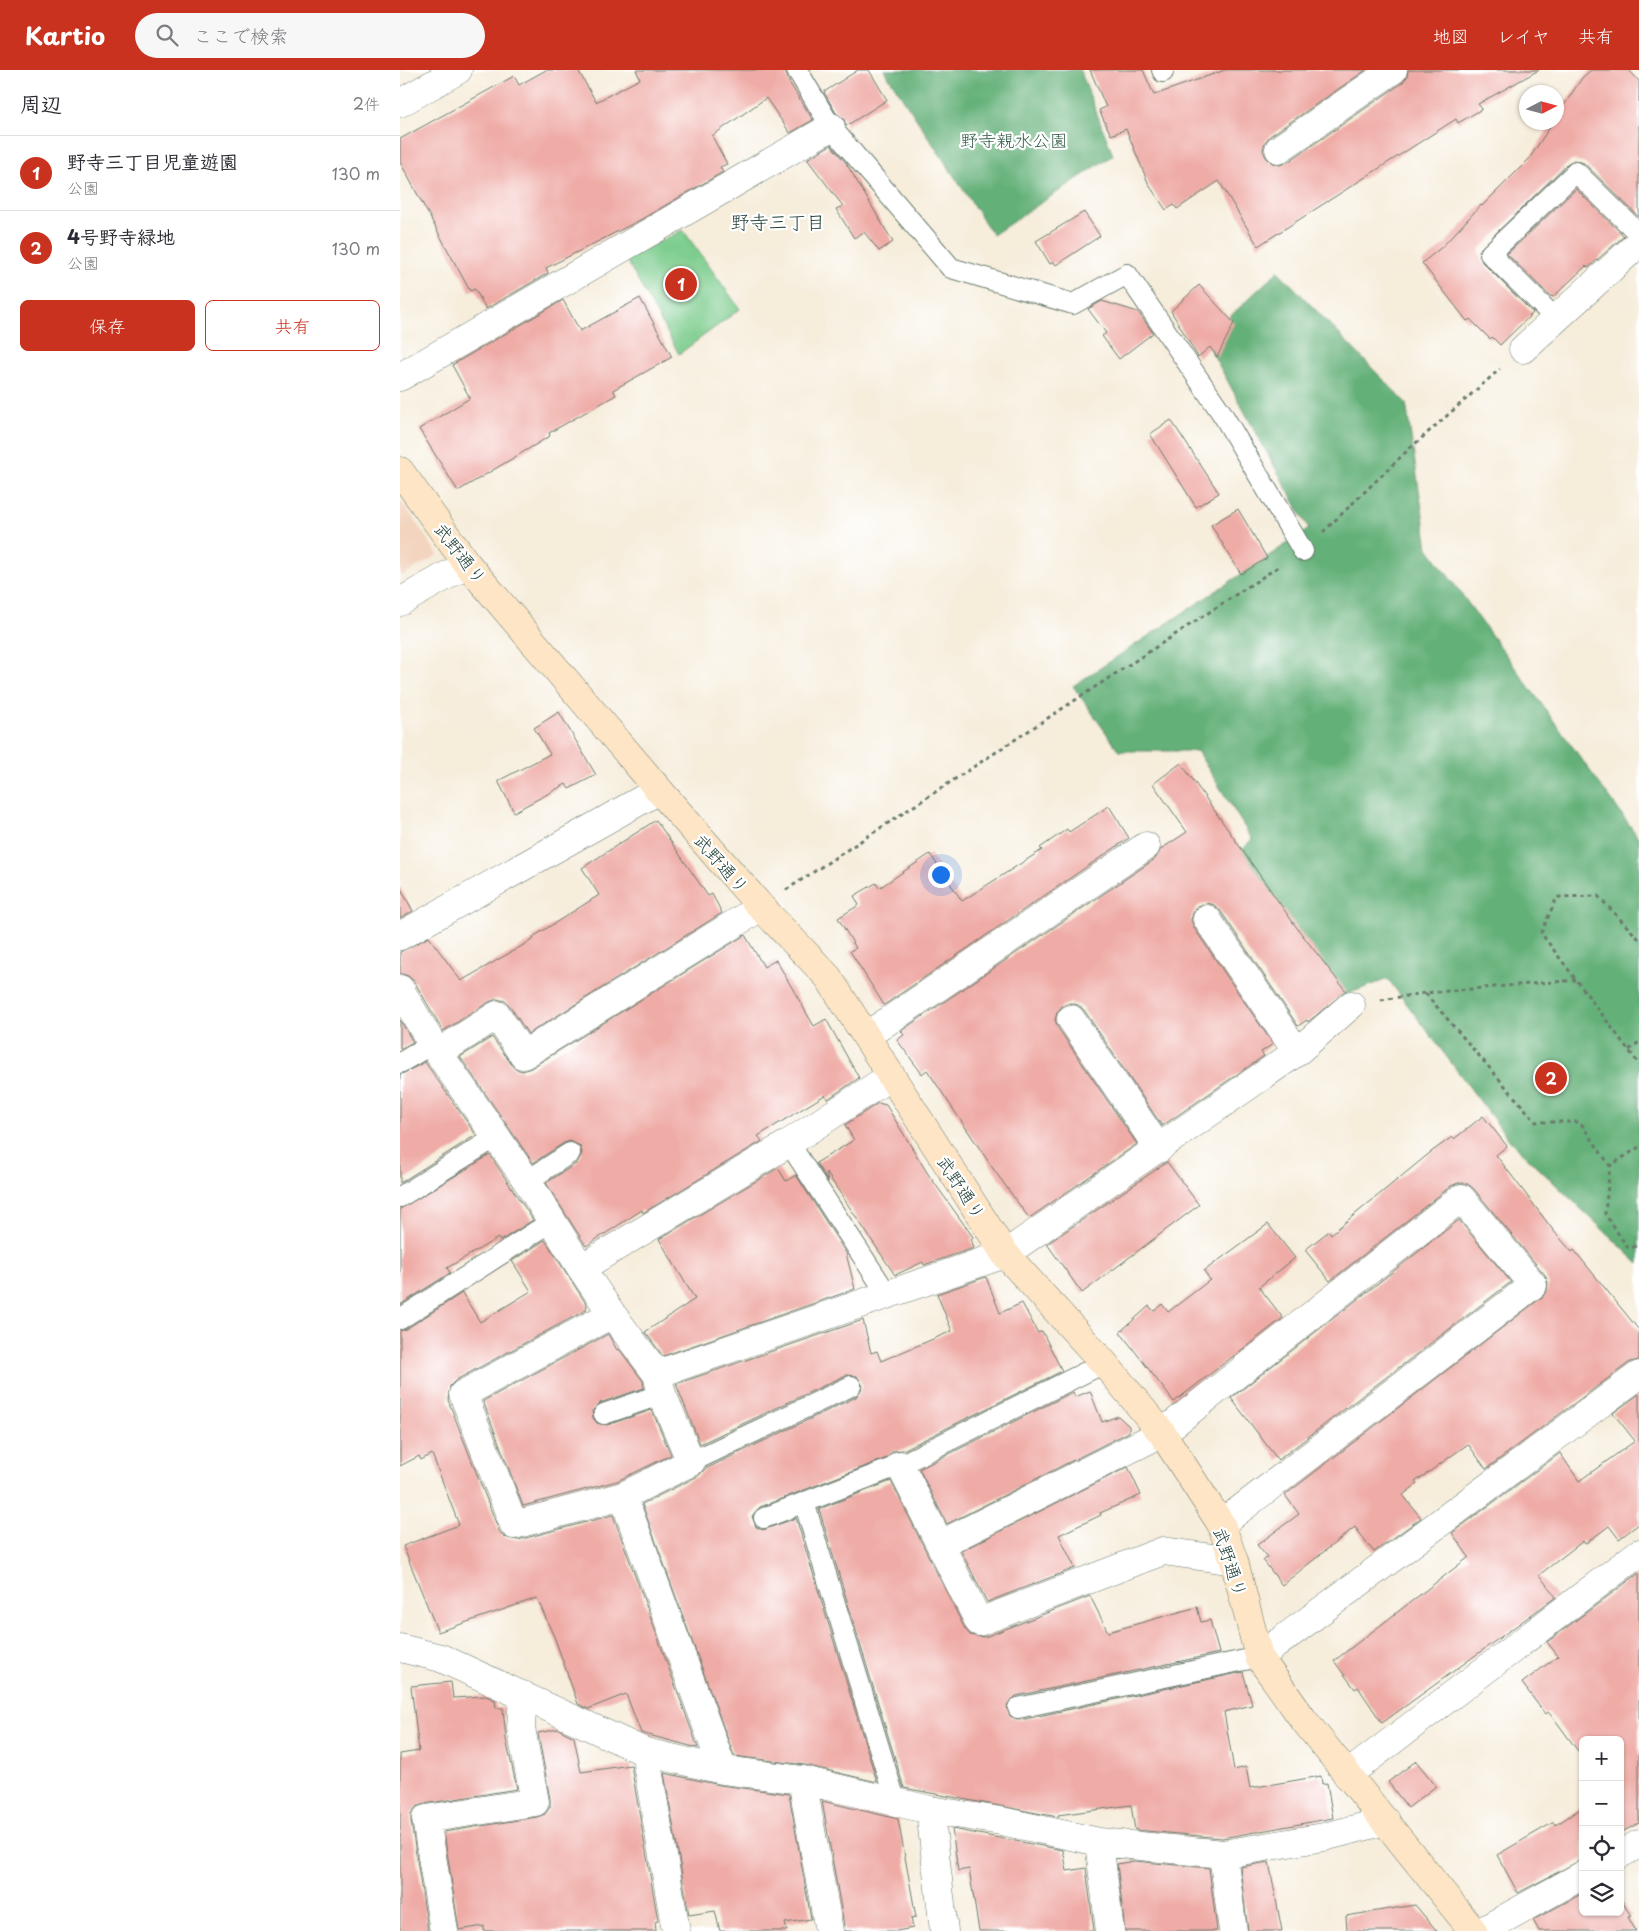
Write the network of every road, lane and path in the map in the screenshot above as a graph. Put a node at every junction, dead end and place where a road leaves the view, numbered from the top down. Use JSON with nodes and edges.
{"nodes":[{"id":1,"x":458,"y":70,"type":"edge"},
{"id":2,"x":797,"y":70,"type":"edge"},
{"id":3,"x":1393,"y":70,"type":"edge"},
{"id":4,"x":400,"y":103,"type":"edge"},
{"id":5,"x":831,"y":127,"type":"junction"},
{"id":6,"x":1279,"y":149,"type":"dead end"},
{"id":7,"x":1639,"y":234,"type":"edge"},
{"id":8,"x":1639,"y":243,"type":"edge"},
{"id":9,"x":1556,"y":319,"type":"junction"},
{"id":10,"x":1523,"y":349,"type":"joint"},
{"id":11,"x":400,"y":377,"type":"edge"},
{"id":12,"x":400,"y":471,"type":"edge"},
{"id":13,"x":1303,"y":551,"type":"junction"},
{"id":14,"x":467,"y":564,"type":"junction"},
{"id":15,"x":400,"y":602,"type":"edge"},
{"id":16,"x":658,"y":790,"type":"junction"},
{"id":17,"x":1146,"y":846,"type":"dead end"},
{"id":18,"x":761,"y":907,"type":"junction"},
{"id":19,"x":1208,"y":919,"type":"dead end"},
{"id":20,"x":400,"y":936,"type":"edge"},
{"id":21,"x":1639,"y":939,"type":"edge"},
{"id":22,"x":1576,"y":980,"type":"junction"},
{"id":23,"x":400,"y":989,"type":"edge"},
{"id":24,"x":1425,"y":992,"type":"junction"},
{"id":25,"x":1351,"y":1005,"type":"joint"},
{"id":26,"x":1071,"y":1019,"type":"dead end"},
{"id":27,"x":866,"y":1036,"type":"junction"},
{"id":28,"x":1639,"y":1042,"type":"edge"},
{"id":29,"x":435,"y":1048,"type":"junction"},
{"id":30,"x":1628,"y":1050,"type":"junction"},
{"id":31,"x":1298,"y":1052,"type":"junction"},
{"id":32,"x":400,"y":1063,"type":"edge"},
{"id":33,"x":1639,"y":1064,"type":"edge"},
{"id":34,"x":892,"y":1076,"type":"junction"},
{"id":35,"x":496,"y":1137,"type":"junction"},
{"id":36,"x":789,"y":1143,"type":"junction"},
{"id":37,"x":1639,"y":1147,"type":"edge"},
{"id":38,"x":1159,"y":1149,"type":"junction"},
{"id":39,"x":570,"y":1153,"type":"dead end"},
{"id":40,"x":1610,"y":1166,"type":"junction"},
{"id":41,"x":527,"y":1180,"type":"junction"},
{"id":42,"x":400,"y":1197,"type":"edge"},
{"id":43,"x":551,"y":1222,"type":"junction"},
{"id":44,"x":1639,"y":1246,"type":"edge"},
{"id":45,"x":1005,"y":1254,"type":"junction"},
{"id":46,"x":581,"y":1268,"type":"junction"},
{"id":47,"x":887,"y":1294,"type":"junction"},
{"id":48,"x":612,"y":1314,"type":"junction"},
{"id":49,"x":400,"y":1319,"type":"edge"},
{"id":50,"x":1104,"y":1363,"type":"junction"},
{"id":51,"x":1639,"y":1375,"type":"edge"},
{"id":52,"x":660,"y":1384,"type":"junction"},
{"id":53,"x":851,"y":1386,"type":"dead end"},
{"id":54,"x":604,"y":1414,"type":"dead end"},
{"id":55,"x":1162,"y":1434,"type":"junction"},
{"id":56,"x":692,"y":1462,"type":"junction"},
{"id":57,"x":900,"y":1465,"type":"junction"},
{"id":58,"x":623,"y":1496,"type":"junction"},
{"id":59,"x":804,"y":1502,"type":"junction"},
{"id":60,"x":764,"y":1518,"type":"dead end"},
{"id":61,"x":1221,"y":1524,"type":"junction"},
{"id":62,"x":941,"y":1544,"type":"junction"},
{"id":63,"x":1639,"y":1553,"type":"edge"},
{"id":64,"x":1234,"y":1561,"type":"junction"},
{"id":65,"x":400,"y":1648,"type":"edge"},
{"id":66,"x":1259,"y":1657,"type":"junction"},
{"id":67,"x":523,"y":1695,"type":"junction"},
{"id":68,"x":1018,"y":1708,"type":"dead end"},
{"id":69,"x":645,"y":1752,"type":"junction"},
{"id":70,"x":723,"y":1770,"type":"junction"},
{"id":71,"x":1347,"y":1776,"type":"junction"},
{"id":72,"x":802,"y":1780,"type":"junction"},
{"id":73,"x":896,"y":1803,"type":"junction"},
{"id":74,"x":930,"y":1810,"type":"junction"},
{"id":75,"x":1386,"y":1821,"type":"junction"},
{"id":76,"x":1099,"y":1842,"type":"junction"},
{"id":77,"x":1639,"y":1844,"type":"edge"},
{"id":78,"x":1624,"y":1852,"type":"edge"},
{"id":79,"x":1223,"y":1854,"type":"junction"},
{"id":80,"x":1579,"y":1877,"type":"edge"},
{"id":81,"x":444,"y":1931,"type":"edge"},
{"id":82,"x":676,"y":1931,"type":"edge"},
{"id":83,"x":829,"y":1931,"type":"edge"},
{"id":84,"x":944,"y":1931,"type":"edge"},
{"id":85,"x":1110,"y":1931,"type":"edge"},
{"id":86,"x":1233,"y":1931,"type":"edge"},
{"id":87,"x":1473,"y":1931,"type":"edge"},
{"id":88,"x":1482,"y":1931,"type":"edge"}],
"edges":[{"from":1,"to":4,"type":"street"},
{"from":2,"to":5,"type":"lane"},
{"from":3,"to":6,"type":"street"},
{"from":5,"to":11,"type":"street"},
{"from":5,"to":13,"type":"lane"},
{"from":7,"to":9,"type":"lane"},
{"from":8,"to":9,"type":"street"},
{"from":9,"to":10,"type":"street"},
{"from":10,"to":13,"type":"path"},
{"from":12,"to":14,"type":"street","name":"武野通り"},
{"from":13,"to":18,"type":"path"},
{"from":14,"to":15,"type":"street"},
{"from":14,"to":16,"type":"street","name":"武野通り"},
{"from":16,"to":18,"type":"street","name":"武野通り"},
{"from":16,"to":20,"type":"street"},
{"from":17,"to":27,"type":"street"},
{"from":18,"to":27,"type":"street","name":"武野通り"},
{"from":18,"to":29,"type":"street"},
{"from":19,"to":31,"type":"street"},
{"from":21,"to":22,"type":"path"},
{"from":22,"to":24,"type":"path"},
{"from":22,"to":30,"type":"path"},
{"from":23,"to":29,"type":"street"},
{"from":24,"to":25,"type":"path"},
{"from":24,"to":40,"type":"path"},
{"from":25,"to":31,"type":"street"},
{"from":26,"to":38,"type":"street"},
{"from":27,"to":34,"type":"street","name":"武野通り"},
{"from":28,"to":30,"type":"path"},
{"from":29,"to":32,"type":"lane"},
{"from":29,"to":35,"type":"street"},
{"from":30,"to":33,"type":"path"},
{"from":31,"to":38,"type":"street"},
{"from":34,"to":36,"type":"street"},
{"from":34,"to":45,"type":"street","name":"武野通り"},
{"from":35,"to":41,"type":"street"},
{"from":35,"to":42,"type":"lane"},
{"from":36,"to":46,"type":"street"},
{"from":36,"to":47,"type":"lane"},
{"from":37,"to":40,"type":"path"},
{"from":38,"to":45,"type":"street"},
{"from":39,"to":41,"type":"lane"},
{"from":40,"to":44,"type":"path"},
{"from":41,"to":43,"type":"street"},
{"from":43,"to":46,"type":"street"},
{"from":43,"to":49,"type":"lane"},
{"from":45,"to":47,"type":"street"},
{"from":45,"to":50,"type":"street","name":"武野通り"},
{"from":46,"to":48,"type":"street"},
{"from":47,"to":52,"type":"street"},
{"from":48,"to":52,"type":"street"},
{"from":48,"to":58,"type":"street"},
{"from":50,"to":55,"type":"street","name":"武野通り"},
{"from":50,"to":57,"type":"lane"},
{"from":51,"to":66,"type":"street"},
{"from":52,"to":54,"type":"lane"},
{"from":52,"to":56,"type":"street"},
{"from":53,"to":56,"type":"lane"},
{"from":55,"to":61,"type":"street","name":"武野通り"},
{"from":55,"to":61,"type":"street"},
{"from":55,"to":62,"type":"street"},
{"from":56,"to":58,"type":"street"},
{"from":57,"to":59,"type":"lane"},
{"from":57,"to":62,"type":"street"},
{"from":58,"to":70,"type":"street"},
{"from":59,"to":60,"type":"lane"},
{"from":59,"to":73,"type":"lane"},
{"from":61,"to":64,"type":"street","name":"武野通り"},
{"from":62,"to":64,"type":"street"},
{"from":63,"to":71,"type":"street"},
{"from":64,"to":66,"type":"street","name":"武野通り"},
{"from":65,"to":67,"type":"street"},
{"from":66,"to":68,"type":"lane"},
{"from":66,"to":71,"type":"street","name":"武野通り"},
{"from":67,"to":69,"type":"street"},
{"from":67,"to":81,"type":"street"},
{"from":69,"to":70,"type":"street"},
{"from":69,"to":82,"type":"street"},
{"from":70,"to":72,"type":"street"},
{"from":71,"to":75,"type":"street","name":"武野通り"},
{"from":72,"to":73,"type":"street"},
{"from":72,"to":83,"type":"street"},
{"from":73,"to":74,"type":"street"},
{"from":74,"to":76,"type":"street"},
{"from":74,"to":84,"type":"street"},
{"from":75,"to":79,"type":"street"},
{"from":75,"to":87,"type":"street","name":"武野通り"},
{"from":76,"to":79,"type":"street"},
{"from":76,"to":85,"type":"street"},
{"from":77,"to":78,"type":"street"},
{"from":79,"to":86,"type":"street"},
{"from":80,"to":88,"type":"street"}]}
